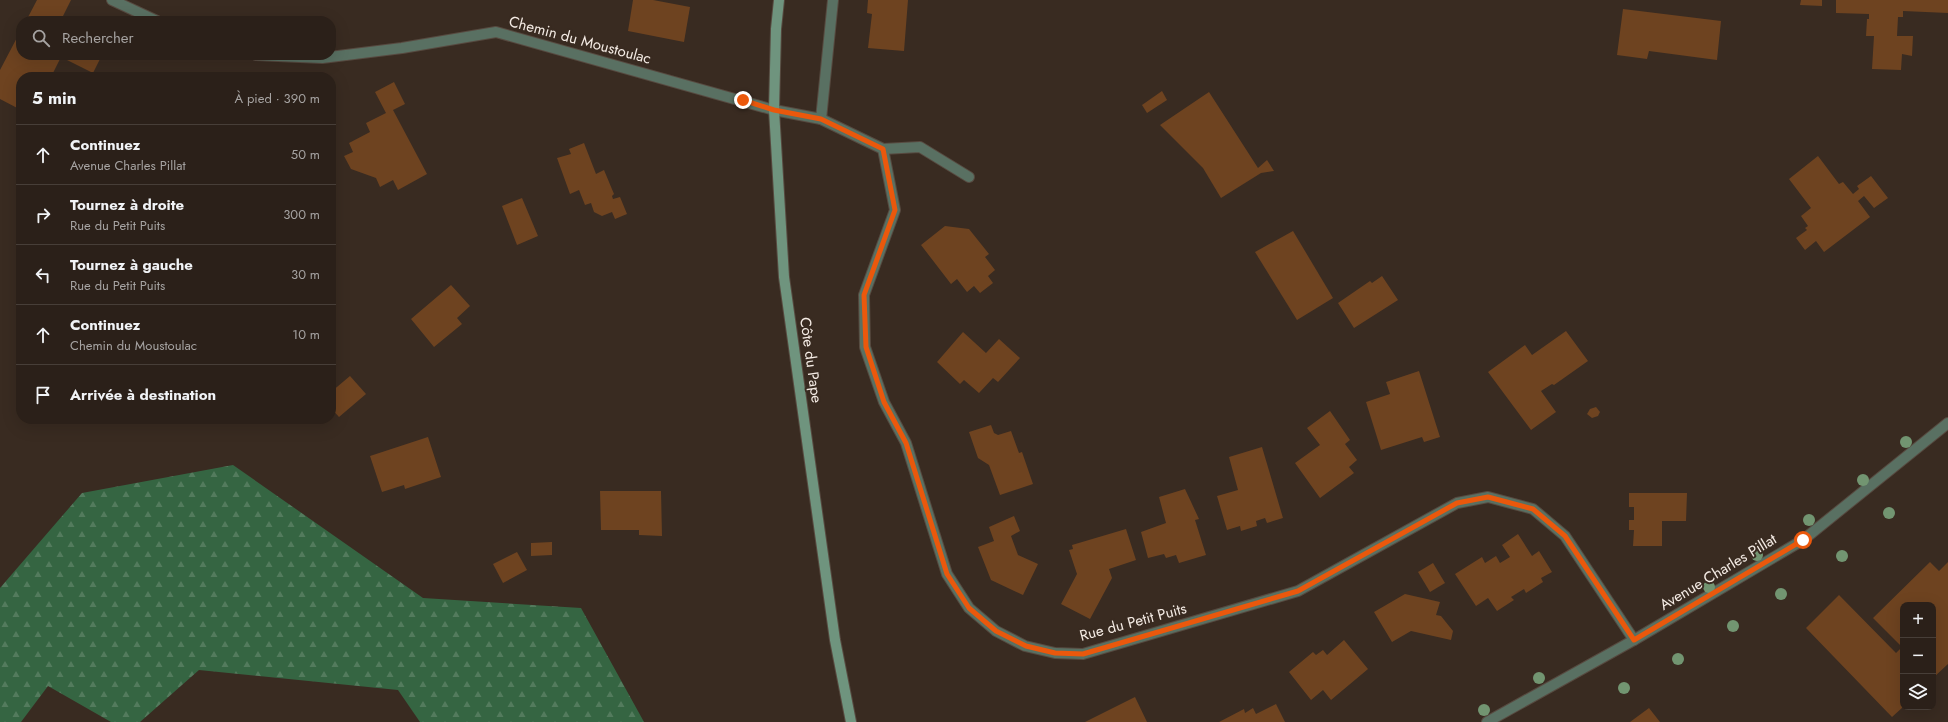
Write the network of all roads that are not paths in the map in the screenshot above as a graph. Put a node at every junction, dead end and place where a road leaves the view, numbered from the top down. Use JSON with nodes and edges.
{"nodes":[{"id":1,"x":112,"y":0,"type":"edge"},
{"id":2,"x":779,"y":0,"type":"edge"},
{"id":3,"x":833,"y":0,"type":"edge"},
{"id":4,"x":146,"y":16,"type":"edge"},
{"id":5,"x":336,"y":56,"type":"edge"},
{"id":6,"x":774,"y":110,"type":"junction"},
{"id":7,"x":821,"y":119,"type":"junction"},
{"id":8,"x":883,"y":149,"type":"junction"},
{"id":9,"x":969,"y":177,"type":"dead end"},
{"id":10,"x":1948,"y":423,"type":"edge"},
{"id":11,"x":1634,"y":640,"type":"junction"},
{"id":12,"x":851,"y":722,"type":"edge"},
{"id":13,"x":1487,"y":722,"type":"edge"}],
"edges":[{"from":1,"to":4,"type":"street"},
{"from":2,"to":6,"type":"main road","name":"Côte du Pape"},
{"from":3,"to":7,"type":"street"},
{"from":5,"to":6,"type":"street","name":"Chemin du Moustoulac"},
{"from":6,"to":7,"type":"street"},
{"from":6,"to":12,"type":"main road","name":"Côte du Pape"},
{"from":7,"to":8,"type":"street"},
{"from":8,"to":9,"type":"street"},
{"from":8,"to":11,"type":"street","name":"Rue du Petit Puits"},
{"from":10,"to":11,"type":"street","name":"Avenue Charles Pillat"},
{"from":11,"to":13,"type":"street","name":"Avenue Charles Pillat"}]}
